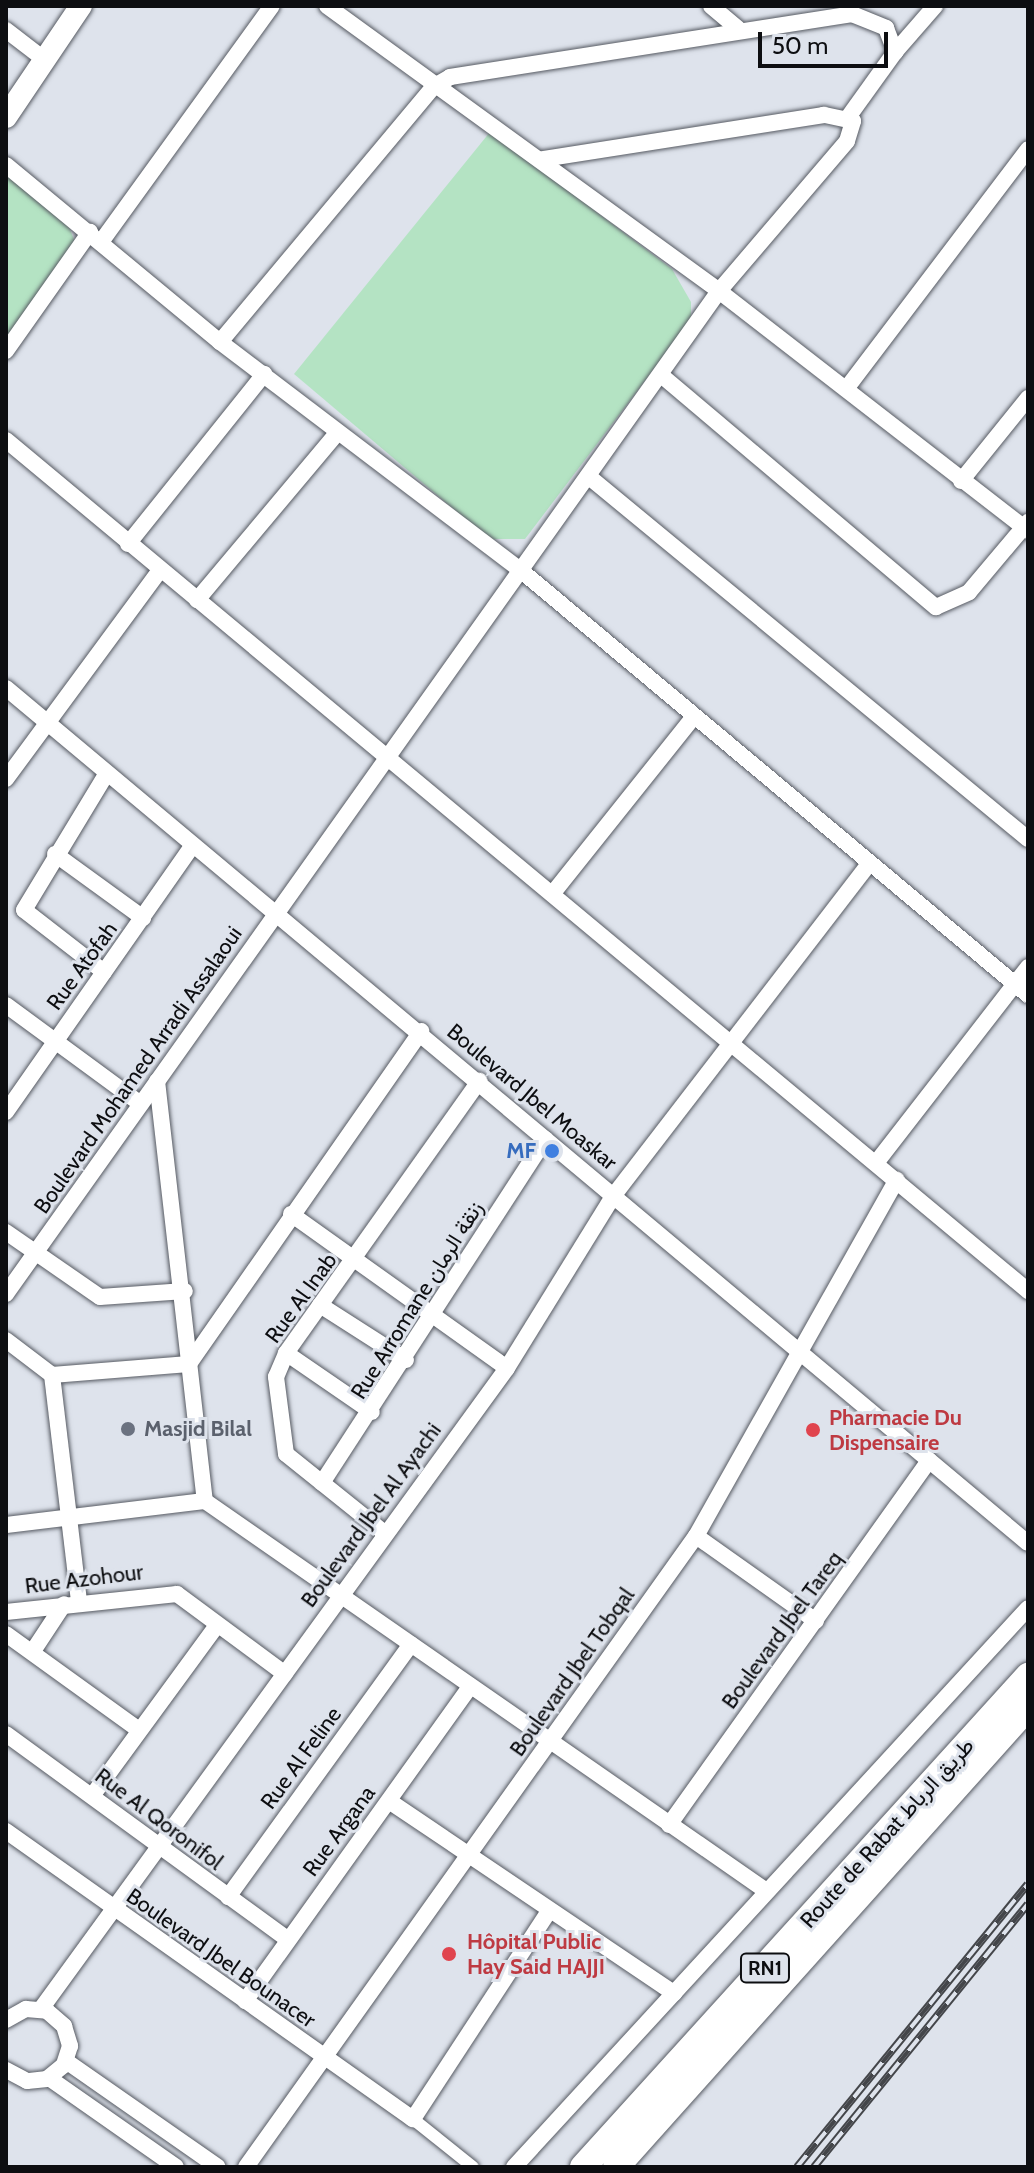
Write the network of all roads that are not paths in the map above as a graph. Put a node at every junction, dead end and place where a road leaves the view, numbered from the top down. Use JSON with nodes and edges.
{"nodes":[{"id":1,"x":81,"y":6,"type":"edge"},
{"id":2,"x":272,"y":6,"type":"edge"},
{"id":3,"x":327,"y":6,"type":"edge"},
{"id":4,"x":711,"y":6,"type":"edge"},
{"id":5,"x":935,"y":6,"type":"edge"},
{"id":6,"x":738,"y":29,"type":"junction"},
{"id":7,"x":6,"y":30,"type":"edge"},
{"id":8,"x":895,"y":52,"type":"junction"},
{"id":9,"x":45,"y":60,"type":"junction"},
{"id":10,"x":433,"y":87,"type":"junction"},
{"id":11,"x":849,"y":116,"type":"junction"},
{"id":12,"x":6,"y":117,"type":"edge"},
{"id":13,"x":1028,"y":149,"type":"edge"},
{"id":14,"x":542,"y":159,"type":"junction"},
{"id":15,"x":6,"y":165,"type":"edge"},
{"id":16,"x":95,"y":237,"type":"junction"},
{"id":17,"x":719,"y":291,"type":"junction"},
{"id":18,"x":220,"y":342,"type":"junction"},
{"id":19,"x":6,"y":351,"type":"edge"},
{"id":20,"x":264,"y":374,"type":"junction"},
{"id":21,"x":661,"y":375,"type":"junction"},
{"id":22,"x":846,"y":389,"type":"junction"},
{"id":23,"x":1028,"y":398,"type":"edge"},
{"id":24,"x":338,"y":432,"type":"junction"},
{"id":25,"x":6,"y":440,"type":"edge"},
{"id":26,"x":588,"y":476,"type":"junction"},
{"id":27,"x":961,"y":481,"type":"junction"},
{"id":28,"x":1026,"y":527,"type":"edge"},
{"id":29,"x":128,"y":544,"type":"junction"},
{"id":30,"x":160,"y":570,"type":"junction"},
{"id":31,"x":524,"y":573,"type":"junction"},
{"id":32,"x":197,"y":600,"type":"junction"},
{"id":33,"x":6,"y":688,"type":"edge"},
{"id":34,"x":692,"y":719,"type":"junction"},
{"id":35,"x":47,"y":722,"type":"junction"},
{"id":36,"x":385,"y":762,"type":"junction"},
{"id":37,"x":107,"y":773,"type":"junction"},
{"id":38,"x":6,"y":779,"type":"edge"},
{"id":39,"x":1028,"y":839,"type":"edge"},
{"id":40,"x":193,"y":845,"type":"junction"},
{"id":41,"x":55,"y":854,"type":"junction"},
{"id":42,"x":867,"y":867,"type":"junction"},
{"id":43,"x":553,"y":893,"type":"junction"},
{"id":44,"x":277,"y":910,"type":"junction"},
{"id":45,"x":143,"y":918,"type":"junction"},
{"id":46,"x":1028,"y":967,"type":"edge"},
{"id":47,"x":104,"y":972,"type":"junction"},
{"id":48,"x":1014,"y":984,"type":"junction"},
{"id":49,"x":1028,"y":995,"type":"edge"},
{"id":50,"x":6,"y":1005,"type":"edge"},
{"id":51,"x":421,"y":1031,"type":"junction"},
{"id":52,"x":55,"y":1040,"type":"junction"},
{"id":53,"x":728,"y":1040,"type":"junction"},
{"id":54,"x":157,"y":1081,"type":"junction"},
{"id":55,"x":479,"y":1081,"type":"junction"},
{"id":56,"x":141,"y":1104,"type":"junction"},
{"id":57,"x":6,"y":1112,"type":"edge"},
{"id":58,"x":545,"y":1139,"type":"junction"},
{"id":59,"x":876,"y":1163,"type":"junction"},
{"id":60,"x":897,"y":1180,"type":"junction"},
{"id":61,"x":614,"y":1195,"type":"junction"},
{"id":62,"x":291,"y":1214,"type":"junction"},
{"id":63,"x":6,"y":1232,"type":"edge"},
{"id":64,"x":35,"y":1252,"type":"junction"},
{"id":65,"x":355,"y":1260,"type":"junction"},
{"id":66,"x":185,"y":1291,"type":"junction"},
{"id":67,"x":1028,"y":1291,"type":"edge"},
{"id":68,"x":6,"y":1294,"type":"edge"},
{"id":69,"x":320,"y":1305,"type":"junction"},
{"id":70,"x":435,"y":1314,"type":"junction"},
{"id":71,"x":6,"y":1340,"type":"edge"},
{"id":72,"x":798,"y":1352,"type":"junction"},
{"id":73,"x":286,"y":1353,"type":"junction"},
{"id":74,"x":406,"y":1360,"type":"junction"},
{"id":75,"x":189,"y":1364,"type":"junction"},
{"id":76,"x":507,"y":1368,"type":"junction"},
{"id":77,"x":52,"y":1375,"type":"junction"},
{"id":78,"x":372,"y":1412,"type":"junction"},
{"id":79,"x":929,"y":1460,"type":"junction"},
{"id":80,"x":322,"y":1483,"type":"junction"},
{"id":81,"x":205,"y":1501,"type":"junction"},
{"id":82,"x":66,"y":1518,"type":"junction"},
{"id":83,"x":6,"y":1525,"type":"edge"},
{"id":84,"x":382,"y":1531,"type":"junction"},
{"id":85,"x":696,"y":1536,"type":"junction"},
{"id":86,"x":1028,"y":1543,"type":"edge"},
{"id":87,"x":341,"y":1592,"type":"junction"},
{"id":88,"x":72,"y":1603,"type":"junction"},
{"id":89,"x":1028,"y":1608,"type":"edge"},
{"id":90,"x":6,"y":1612,"type":"edge"},
{"id":91,"x":816,"y":1621,"type":"junction"},
{"id":92,"x":217,"y":1625,"type":"junction"},
{"id":93,"x":6,"y":1634,"type":"edge"},
{"id":94,"x":411,"y":1644,"type":"junction"},
{"id":95,"x":33,"y":1651,"type":"junction"},
{"id":96,"x":285,"y":1674,"type":"junction"},
{"id":97,"x":1028,"y":1676,"type":"edge"},
{"id":98,"x":470,"y":1687,"type":"junction"},
{"id":99,"x":1028,"y":1707,"type":"edge"},
{"id":100,"x":139,"y":1730,"type":"junction"},
{"id":101,"x":6,"y":1734,"type":"edge"},
{"id":102,"x":548,"y":1744,"type":"junction"},
{"id":103,"x":92,"y":1796,"type":"junction"},
{"id":104,"x":389,"y":1801,"type":"junction"},
{"id":105,"x":669,"y":1825,"type":"junction"},
{"id":106,"x":6,"y":1831,"type":"edge"},
{"id":107,"x":160,"y":1849,"type":"junction"},
{"id":108,"x":467,"y":1859,"type":"junction"},
{"id":109,"x":765,"y":1890,"type":"junction"},
{"id":110,"x":228,"y":1897,"type":"junction"},
{"id":111,"x":112,"y":1908,"type":"junction"},
{"id":112,"x":548,"y":1913,"type":"junction"},
{"id":113,"x":287,"y":1939,"type":"junction"},
{"id":114,"x":674,"y":1993,"type":"junction"},
{"id":115,"x":245,"y":2001,"type":"junction"},
{"id":116,"x":41,"y":2009,"type":"junction"},
{"id":117,"x":6,"y":2019,"type":"edge"},
{"id":118,"x":325,"y":2058,"type":"junction"},
{"id":119,"x":66,"y":2061,"type":"junction"},
{"id":120,"x":6,"y":2070,"type":"edge"},
{"id":121,"x":49,"y":2078,"type":"junction"},
{"id":122,"x":413,"y":2119,"type":"junction"},
{"id":123,"x":176,"y":2167,"type":"edge"},
{"id":124,"x":218,"y":2167,"type":"edge"},
{"id":125,"x":246,"y":2167,"type":"edge"},
{"id":126,"x":473,"y":2167,"type":"edge"},
{"id":127,"x":514,"y":2167,"type":"edge"},
{"id":128,"x":583,"y":2167,"type":"edge"},
{"id":129,"x":616,"y":2167,"type":"edge"}],
"edges":[{"from":1,"to":9,"type":"street"},
{"from":2,"to":16,"type":"street"},
{"from":3,"to":10,"type":"street"},
{"from":4,"to":6,"type":"street"},
{"from":5,"to":8,"type":"street","name":"Boulevard Mohamed Arradi Assalaoui"},
{"from":6,"to":8,"type":"street"},
{"from":6,"to":10,"type":"street"},
{"from":7,"to":9,"type":"street"},
{"from":8,"to":11,"type":"street","name":"Boulevard Mohamed Arradi Assalaoui"},
{"from":9,"to":12,"type":"street"},
{"from":10,"to":14,"type":"street"},
{"from":10,"to":18,"type":"street"},
{"from":11,"to":14,"type":"street"},
{"from":11,"to":17,"type":"street","name":"Boulevard Mohamed Arradi Assalaoui"},
{"from":13,"to":22,"type":"street"},
{"from":14,"to":17,"type":"street"},
{"from":15,"to":16,"type":"street"},
{"from":16,"to":18,"type":"street"},
{"from":16,"to":19,"type":"street"},
{"from":17,"to":21,"type":"street","name":"Boulevard Mohamed Arradi Assalaoui"},
{"from":17,"to":22,"type":"street"},
{"from":18,"to":20,"type":"street"},
{"from":20,"to":24,"type":"street"},
{"from":20,"to":29,"type":"street"},
{"from":21,"to":26,"type":"street","name":"Boulevard Mohamed Arradi Assalaoui"},
{"from":21,"to":28,"type":"street"},
{"from":22,"to":27,"type":"street"},
{"from":23,"to":27,"type":"street"},
{"from":24,"to":31,"type":"street"},
{"from":24,"to":32,"type":"street"},
{"from":25,"to":29,"type":"street"},
{"from":26,"to":31,"type":"street","name":"Boulevard Mohamed Arradi Assalaoui"},
{"from":26,"to":39,"type":"street"},
{"from":27,"to":28,"type":"street"},
{"from":29,"to":30,"type":"street"},
{"from":30,"to":32,"type":"street"},
{"from":30,"to":35,"type":"street"},
{"from":31,"to":34,"type":"street"},
{"from":31,"to":36,"type":"street","name":"Boulevard Mohamed Arradi Assalaoui"},
{"from":32,"to":36,"type":"street"},
{"from":33,"to":35,"type":"street","name":"Boulevard Jbel Moaskar"},
{"from":34,"to":42,"type":"street"},
{"from":34,"to":43,"type":"street"},
{"from":35,"to":37,"type":"street","name":"Boulevard Jbel Moaskar"},
{"from":35,"to":38,"type":"street"},
{"from":36,"to":43,"type":"street"},
{"from":36,"to":44,"type":"street","name":"Boulevard Mohamed Arradi Assalaoui"},
{"from":37,"to":40,"type":"street","name":"Boulevard Jbel Moaskar"},
{"from":37,"to":41,"type":"street"},
{"from":40,"to":44,"type":"street","name":"Boulevard Jbel Moaskar"},
{"from":40,"to":45,"type":"street","name":"Rue Atofah"},
{"from":41,"to":45,"type":"street"},
{"from":41,"to":47,"type":"street"},
{"from":42,"to":48,"type":"street"},
{"from":42,"to":53,"type":"street","name":"Boulevard Jbel Al Ayachi"},
{"from":43,"to":53,"type":"street"},
{"from":44,"to":51,"type":"street","name":"Boulevard Jbel Moaskar"},
{"from":44,"to":54,"type":"street","name":"Boulevard Mohamed Arradi Assalaoui"},
{"from":45,"to":47,"type":"street","name":"Rue Atofah"},
{"from":46,"to":48,"type":"street"},
{"from":47,"to":52,"type":"street","name":"Rue Atofah"},
{"from":48,"to":49,"type":"street"},
{"from":48,"to":59,"type":"street"},
{"from":50,"to":52,"type":"street"},
{"from":51,"to":55,"type":"street","name":"Boulevard Jbel Moaskar"},
{"from":51,"to":62,"type":"street"},
{"from":52,"to":56,"type":"street"},
{"from":52,"to":57,"type":"street","name":"Rue Atofah"},
{"from":53,"to":59,"type":"street"},
{"from":53,"to":61,"type":"street","name":"Boulevard Jbel Al Ayachi"},
{"from":54,"to":56,"type":"street","name":"Boulevard Mohamed Arradi Assalaoui"},
{"from":54,"to":66,"type":"street"},
{"from":55,"to":58,"type":"street","name":"Boulevard Jbel Moaskar"},
{"from":55,"to":65,"type":"street","name":"Rue Al Inab"},
{"from":56,"to":64,"type":"street","name":"Boulevard Mohamed Arradi Assalaoui"},
{"from":58,"to":61,"type":"street","name":"Boulevard Jbel Moaskar"},
{"from":58,"to":70,"type":"street","name":"Rue Arromane زنقة الرمان"},
{"from":59,"to":60,"type":"street"},
{"from":60,"to":67,"type":"street"},
{"from":60,"to":72,"type":"street","name":"Boulevard Jbel Tobqal"},
{"from":61,"to":72,"type":"street","name":"Boulevard Jbel Moaskar"},
{"from":61,"to":76,"type":"street","name":"Boulevard Jbel Al Ayachi"},
{"from":62,"to":65,"type":"street"},
{"from":62,"to":75,"type":"street"},
{"from":63,"to":64,"type":"street"},
{"from":64,"to":66,"type":"street"},
{"from":64,"to":68,"type":"street","name":"Boulevard Mohamed Arradi Assalaoui"},
{"from":65,"to":69,"type":"street","name":"Rue Al Inab"},
{"from":65,"to":70,"type":"street"},
{"from":66,"to":75,"type":"street"},
{"from":69,"to":73,"type":"street","name":"Rue Al Inab"},
{"from":69,"to":74,"type":"street"},
{"from":70,"to":74,"type":"street","name":"Rue Arromane زنقة الرمان"},
{"from":70,"to":76,"type":"street"},
{"from":71,"to":77,"type":"street"},
{"from":72,"to":79,"type":"street","name":"Boulevard Jbel Moaskar"},
{"from":72,"to":85,"type":"street","name":"Boulevard Jbel Tobqal"},
{"from":73,"to":78,"type":"street"},
{"from":73,"to":80,"type":"street","name":"Rue Al Inab"},
{"from":74,"to":78,"type":"street","name":"Rue Arromane زنقة الرمان"},
{"from":75,"to":77,"type":"street"},
{"from":75,"to":81,"type":"street"},
{"from":76,"to":84,"type":"street","name":"Boulevard Jbel Al Ayachi"},
{"from":77,"to":82,"type":"street"},
{"from":78,"to":80,"type":"street","name":"Rue Arromane زنقة الرمان"},
{"from":79,"to":86,"type":"street","name":"Boulevard Jbel Moaskar"},
{"from":79,"to":91,"type":"street","name":"Boulevard Jbel Tareq"},
{"from":80,"to":84,"type":"street","name":"Rue Al Inab"},
{"from":81,"to":82,"type":"street"},
{"from":81,"to":87,"type":"street"},
{"from":82,"to":83,"type":"street"},
{"from":82,"to":88,"type":"street"},
{"from":84,"to":87,"type":"street","name":"Boulevard Jbel Al Ayachi"},
{"from":85,"to":91,"type":"street"},
{"from":85,"to":102,"type":"street","name":"Boulevard Jbel Tobqal"},
{"from":87,"to":94,"type":"street"},
{"from":87,"to":96,"type":"street","name":"Boulevard Jbel Al Ayachi"},
{"from":88,"to":90,"type":"street","name":"Rue Azohour"},
{"from":88,"to":92,"type":"street","name":"Rue Azohour"},
{"from":88,"to":95,"type":"street"},
{"from":89,"to":109,"type":"street"},
{"from":91,"to":105,"type":"street","name":"Boulevard Jbel Tareq"},
{"from":92,"to":96,"type":"street","name":"Rue Azohour"},
{"from":92,"to":100,"type":"street"},
{"from":93,"to":95,"type":"street"},
{"from":94,"to":98,"type":"street"},
{"from":94,"to":110,"type":"street","name":"Rue Al Feline"},
{"from":95,"to":100,"type":"street"},
{"from":96,"to":107,"type":"street","name":"Boulevard Jbel Al Ayachi"},
{"from":97,"to":128,"type":"main road","name":"Route de Rabat طريق الرباط","number":"RN1"},
{"from":98,"to":102,"type":"street"},
{"from":98,"to":104,"type":"street","name":"Rue Argana"},
{"from":99,"to":129,"type":"main road","name":"Route de Rabat طريق الرباط","number":"RN1"},
{"from":100,"to":103,"type":"street"},
{"from":101,"to":103,"type":"street","name":"Rue Al Qoronifol"},
{"from":102,"to":105,"type":"street"},
{"from":102,"to":108,"type":"street","name":"Boulevard Jbel Tobqal"},
{"from":103,"to":107,"type":"street","name":"Rue Al Qoronifol"},
{"from":104,"to":108,"type":"street"},
{"from":104,"to":113,"type":"street","name":"Rue Argana"},
{"from":105,"to":109,"type":"street"},
{"from":106,"to":111,"type":"street","name":"Boulevard Jbel Bounacer"},
{"from":107,"to":110,"type":"street","name":"Rue Al Qoronifol"},
{"from":107,"to":111,"type":"street","name":"Boulevard Jbel Al Ayachi"},
{"from":108,"to":112,"type":"street"},
{"from":108,"to":118,"type":"street","name":"Boulevard Jbel Tobqal"},
{"from":109,"to":114,"type":"street"},
{"from":110,"to":113,"type":"street","name":"Rue Al Qoronifol"},
{"from":111,"to":115,"type":"street","name":"Boulevard Jbel Bounacer"},
{"from":111,"to":116,"type":"street","name":"Boulevard Jbel Al Ayachi"},
{"from":112,"to":114,"type":"street"},
{"from":112,"to":122,"type":"street"},
{"from":113,"to":115,"type":"street","name":"Rue Argana"},
{"from":114,"to":127,"type":"street"},
{"from":115,"to":118,"type":"street","name":"Boulevard Jbel Bounacer"},
{"from":116,"to":117,"type":"street"},
{"from":116,"to":119,"type":"street"},
{"from":118,"to":122,"type":"street","name":"Boulevard Jbel Bounacer"},
{"from":118,"to":125,"type":"street","name":"Boulevard Jbel Tobqal"},
{"from":119,"to":121,"type":"street"},
{"from":119,"to":124,"type":"street"},
{"from":120,"to":121,"type":"street"},
{"from":121,"to":123,"type":"street"},
{"from":122,"to":126,"type":"street"}]}
